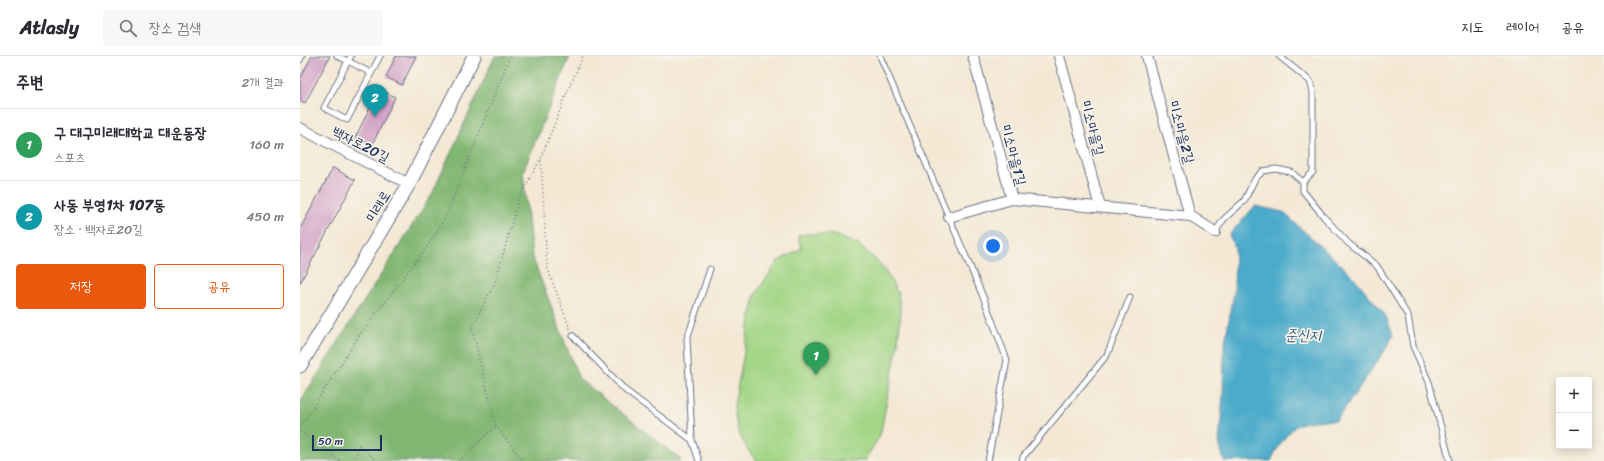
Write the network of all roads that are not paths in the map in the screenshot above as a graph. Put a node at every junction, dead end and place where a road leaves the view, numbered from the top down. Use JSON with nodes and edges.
{"nodes":[{"id":1,"x":302,"y":56,"type":"edge"},
{"id":2,"x":337,"y":56,"type":"edge"},
{"id":3,"x":351,"y":56,"type":"edge"},
{"id":4,"x":380,"y":56,"type":"edge"},
{"id":5,"x":474,"y":56,"type":"edge"},
{"id":6,"x":880,"y":56,"type":"edge"},
{"id":7,"x":973,"y":56,"type":"edge"},
{"id":8,"x":1060,"y":56,"type":"edge"},
{"id":9,"x":1147,"y":56,"type":"edge"},
{"id":10,"x":1279,"y":56,"type":"edge"},
{"id":11,"x":300,"y":60,"type":"edge"},
{"id":12,"x":348,"y":61,"type":"junction"},
{"id":13,"x":371,"y":72,"type":"junction"},
{"id":14,"x":300,"y":128,"type":"edge"},
{"id":15,"x":1302,"y":182,"type":"junction"},
{"id":16,"x":409,"y":184,"type":"junction"},
{"id":17,"x":1012,"y":199,"type":"junction"},
{"id":18,"x":1100,"y":207,"type":"junction"},
{"id":19,"x":1190,"y":216,"type":"junction"},
{"id":20,"x":949,"y":217,"type":"junction"},
{"id":21,"x":1215,"y":232,"type":"joint"},
{"id":22,"x":710,"y":269,"type":"dead end"},
{"id":23,"x":1130,"y":297,"type":"dead end"},
{"id":24,"x":573,"y":336,"type":"road end"},
{"id":25,"x":300,"y":366,"type":"edge"},
{"id":26,"x":692,"y":440,"type":"junction"},
{"id":27,"x":699,"y":461,"type":"edge"},
{"id":28,"x":988,"y":461,"type":"edge"},
{"id":29,"x":1022,"y":461,"type":"edge"},
{"id":30,"x":1450,"y":461,"type":"edge"}],
"edges":[{"from":1,"to":11,"type":"lane"},
{"from":2,"to":12,"type":"lane"},
{"from":3,"to":12,"type":"lane"},
{"from":4,"to":13,"type":"lane"},
{"from":5,"to":16,"type":"street","name":"미래로"},
{"from":6,"to":20,"type":"lane"},
{"from":7,"to":17,"type":"street","name":"미소마을1길"},
{"from":8,"to":18,"type":"street","name":"미소마을길"},
{"from":9,"to":19,"type":"street","name":"미소마을2길"},
{"from":10,"to":15,"type":"lane"},
{"from":12,"to":13,"type":"lane"},
{"from":12,"to":13,"type":"lane"},
{"from":14,"to":16,"type":"street","name":"백자로20길"},
{"from":15,"to":21,"type":"lane"},
{"from":15,"to":30,"type":"lane"},
{"from":16,"to":25,"type":"street","name":"미래로"},
{"from":17,"to":18,"type":"street","name":"미소마을1길"},
{"from":17,"to":20,"type":"street"},
{"from":18,"to":19,"type":"street","name":"미소마을1길"},
{"from":19,"to":21,"type":"street"},
{"from":20,"to":28,"type":"lane"},
{"from":22,"to":26,"type":"lane"},
{"from":23,"to":29,"type":"lane"},
{"from":24,"to":26,"type":"lane"},
{"from":26,"to":27,"type":"lane"}]}
